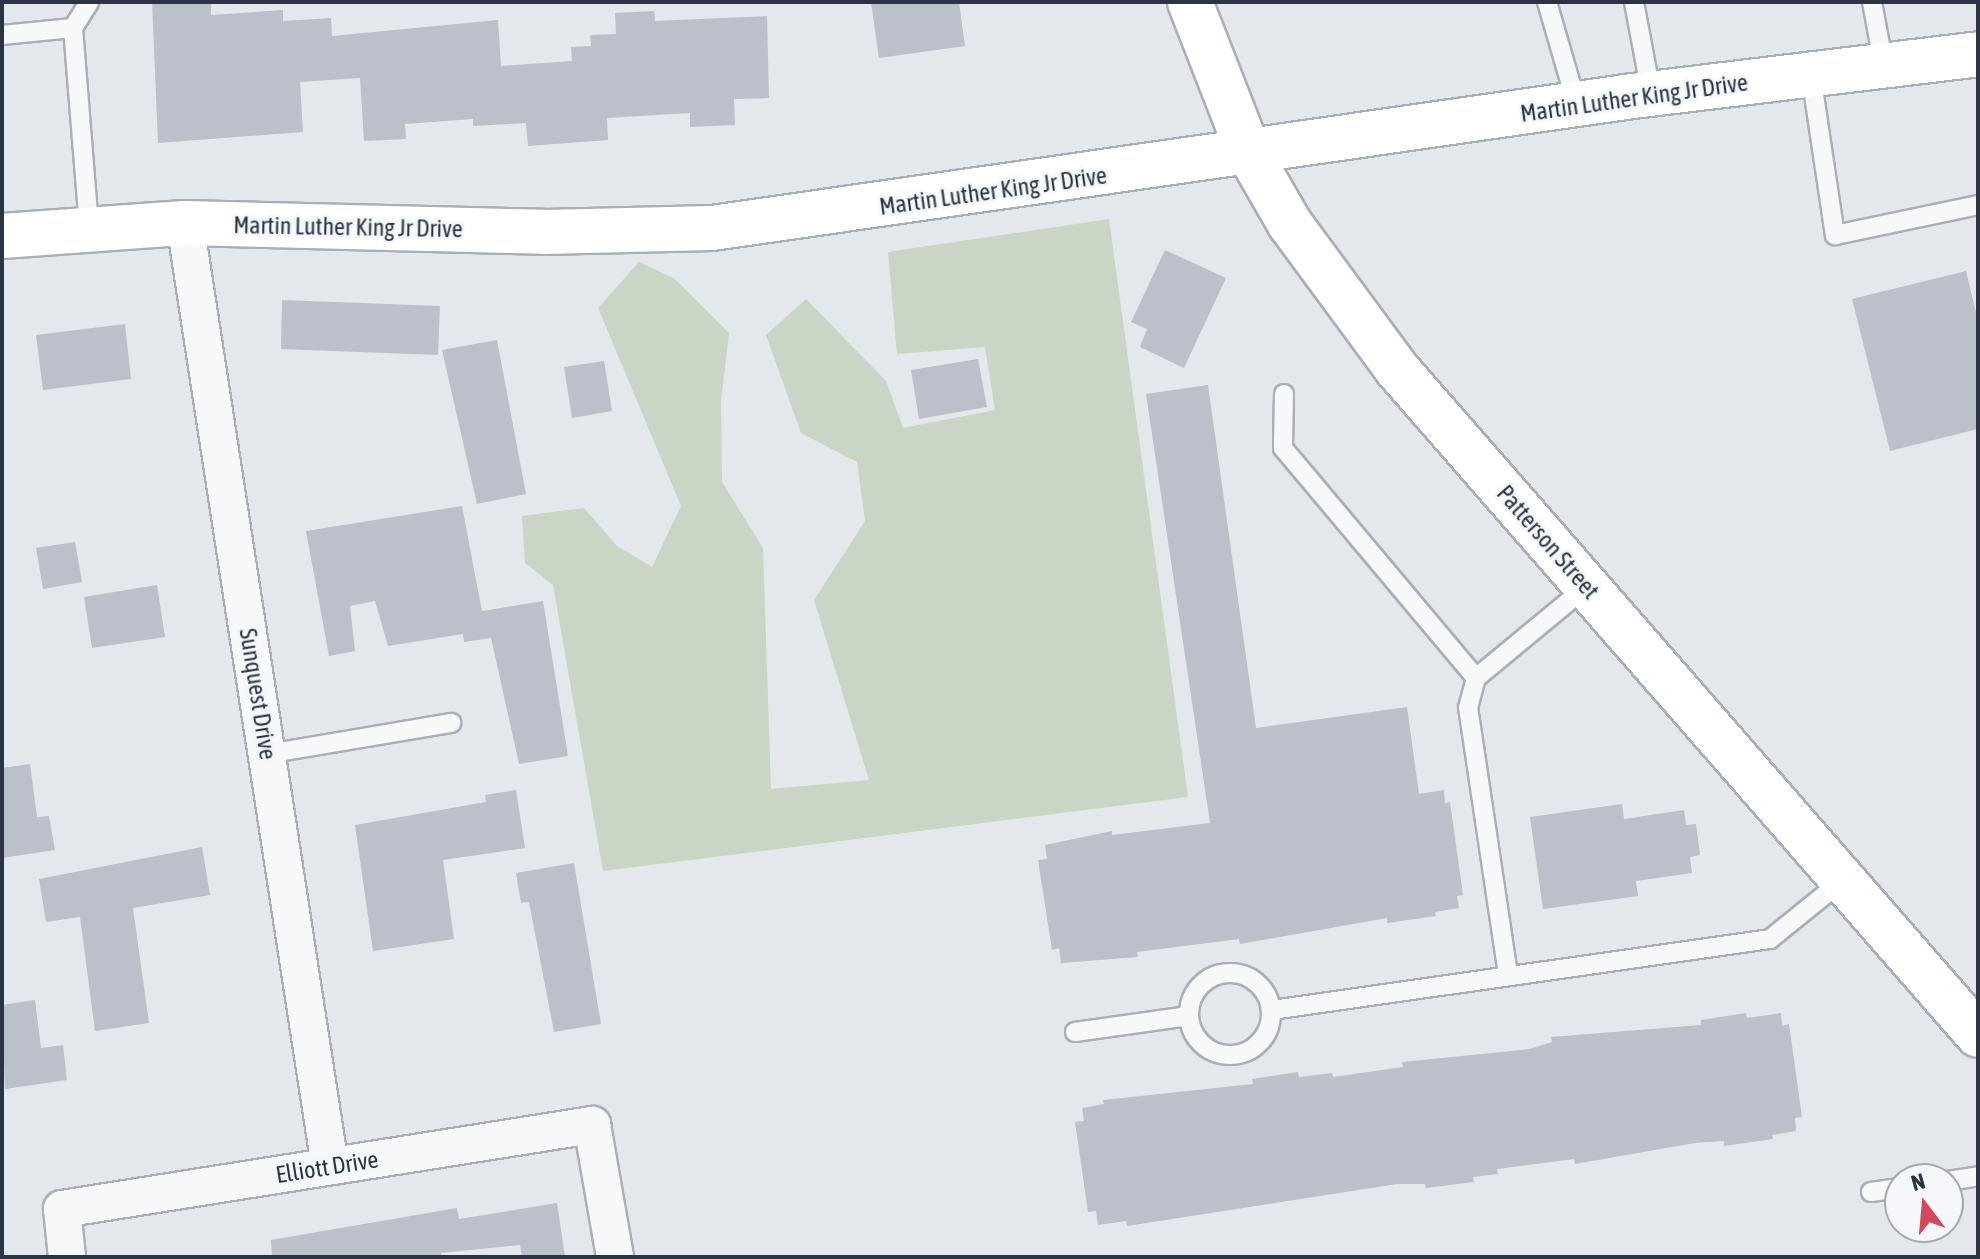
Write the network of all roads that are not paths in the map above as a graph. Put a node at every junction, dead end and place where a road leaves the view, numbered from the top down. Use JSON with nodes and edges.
{"nodes":[{"id":1,"x":89,"y":2,"type":"edge"},
{"id":2,"x":1190,"y":2,"type":"edge"},
{"id":3,"x":1547,"y":2,"type":"edge"},
{"id":4,"x":1634,"y":2,"type":"edge"},
{"id":5,"x":1872,"y":2,"type":"edge"},
{"id":6,"x":73,"y":28,"type":"junction"},
{"id":7,"x":2,"y":35,"type":"edge"},
{"id":8,"x":1978,"y":54,"type":"edge"},
{"id":9,"x":1884,"y":66,"type":"junction"},
{"id":10,"x":1811,"y":75,"type":"junction"},
{"id":11,"x":1651,"y":94,"type":"junction"},
{"id":12,"x":1577,"y":105,"type":"junction"},
{"id":13,"x":1249,"y":153,"type":"junction"},
{"id":14,"x":1978,"y":205,"type":"edge"},
{"id":15,"x":185,"y":223,"type":"junction"},
{"id":16,"x":89,"y":229,"type":"junction"},
{"id":17,"x":2,"y":236,"type":"edge"},
{"id":18,"x":1284,"y":394,"type":"dead end"},
{"id":19,"x":1587,"y":586,"type":"junction"},
{"id":20,"x":1476,"y":678,"type":"junction"},
{"id":21,"x":451,"y":723,"type":"dead end"},
{"id":22,"x":267,"y":754,"type":"junction"},
{"id":23,"x":1843,"y":880,"type":"junction"},
{"id":24,"x":1508,"y":976,"type":"junction"},
{"id":25,"x":1272,"y":1010,"type":"junction"},
{"id":26,"x":1189,"y":1016,"type":"junction"},
{"id":27,"x":1075,"y":1032,"type":"dead end"},
{"id":28,"x":1978,"y":1035,"type":"edge"},
{"id":29,"x":330,"y":1166,"type":"junction"},
{"id":30,"x":1884,"y":1190,"type":"edge"},
{"id":31,"x":1871,"y":1192,"type":"dead end"},
{"id":32,"x":67,"y":1257,"type":"edge"},
{"id":33,"x":615,"y":1257,"type":"edge"}],
"edges":[{"from":1,"to":6,"type":"lane"},
{"from":2,"to":13,"type":"street","name":"Patterson Street"},
{"from":3,"to":12,"type":"lane"},
{"from":4,"to":11,"type":"lane"},
{"from":5,"to":9,"type":"lane"},
{"from":6,"to":7,"type":"lane"},
{"from":6,"to":16,"type":"lane"},
{"from":8,"to":9,"type":"street","name":"Martin Luther King Jr Drive"},
{"from":9,"to":10,"type":"street","name":"Martin Luther King Jr Drive"},
{"from":10,"to":11,"type":"street","name":"Martin Luther King Jr Drive"},
{"from":10,"to":14,"type":"lane"},
{"from":11,"to":12,"type":"street","name":"Martin Luther King Jr Drive"},
{"from":12,"to":13,"type":"street","name":"Martin Luther King Jr Drive"},
{"from":13,"to":15,"type":"street","name":"Martin Luther King Jr Drive"},
{"from":13,"to":19,"type":"street","name":"Patterson Street"},
{"from":15,"to":16,"type":"street","name":"Martin Luther King Jr Drive"},
{"from":15,"to":22,"type":"street","name":"Sunquest Drive"},
{"from":16,"to":17,"type":"street","name":"Martin Luther King Jr Drive"},
{"from":18,"to":20,"type":"lane"},
{"from":19,"to":20,"type":"lane"},
{"from":19,"to":23,"type":"street","name":"Patterson Street"},
{"from":20,"to":24,"type":"lane"},
{"from":21,"to":22,"type":"lane"},
{"from":22,"to":29,"type":"street","name":"Sunquest Drive"},
{"from":23,"to":24,"type":"lane"},
{"from":23,"to":28,"type":"street","name":"Patterson Street"},
{"from":24,"to":25,"type":"lane"},
{"from":25,"to":26,"type":"lane"},
{"from":25,"to":26,"type":"lane"},
{"from":26,"to":27,"type":"lane"},
{"from":29,"to":32,"type":"street","name":"Elliott Drive"},
{"from":29,"to":33,"type":"street","name":"Elliott Drive"},
{"from":30,"to":31,"type":"lane"}]}
